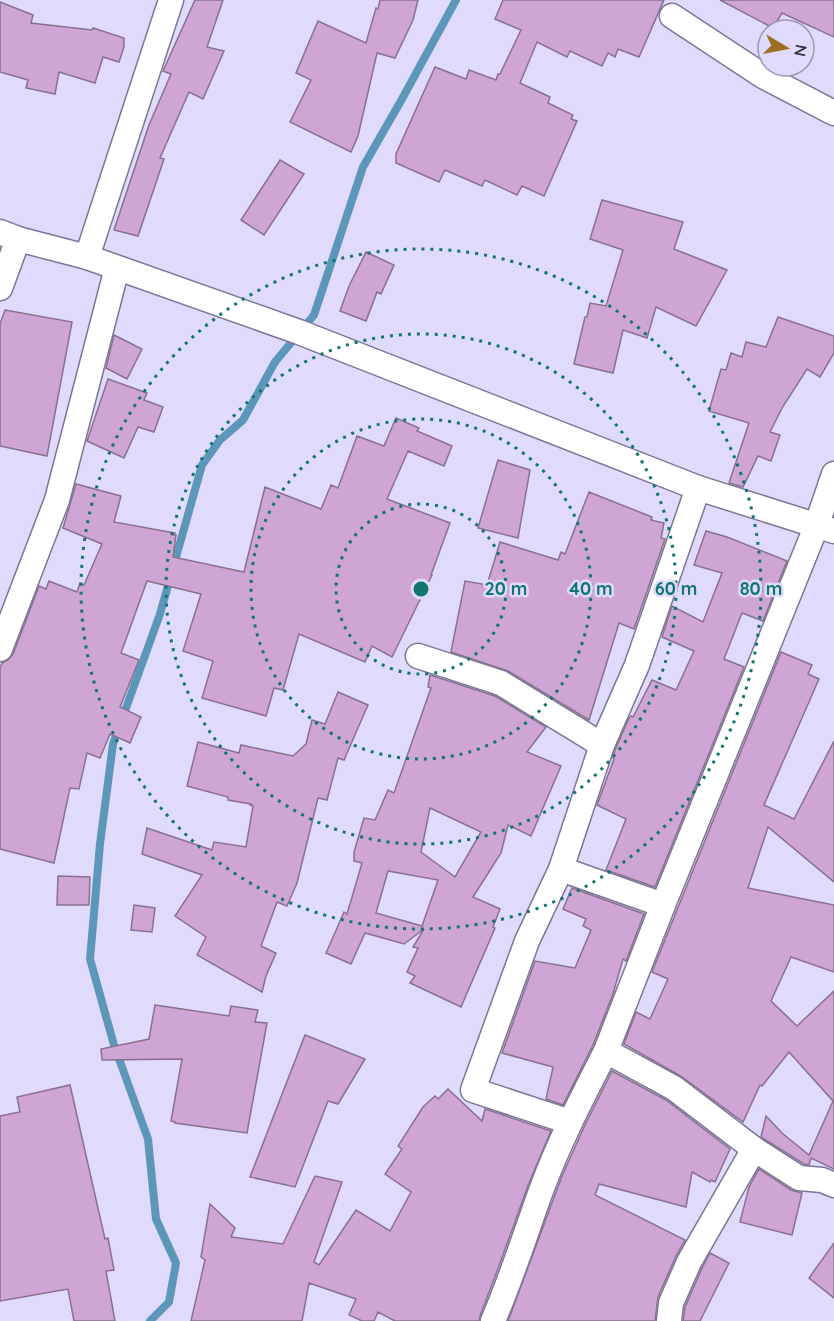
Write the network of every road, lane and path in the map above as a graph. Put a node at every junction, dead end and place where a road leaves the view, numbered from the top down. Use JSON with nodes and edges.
{"nodes":[{"id":1,"x":171,"y":0,"type":"edge"},
{"id":2,"x":672,"y":16,"type":"dead end"},
{"id":3,"x":834,"y":113,"type":"edge"},
{"id":4,"x":9,"y":236,"type":"edge"},
{"id":5,"x":87,"y":258,"type":"junction"},
{"id":6,"x":117,"y":268,"type":"junction"},
{"id":7,"x":0,"y":288,"type":"edge"},
{"id":8,"x":834,"y":474,"type":"edge"},
{"id":9,"x":698,"y":488,"type":"junction"},
{"id":10,"x":825,"y":529,"type":"edge"},
{"id":11,"x":6,"y":615,"type":"edge"},
{"id":12,"x":0,"y":649,"type":"edge"},
{"id":13,"x":418,"y":656,"type":"dead end"},
{"id":14,"x":602,"y":745,"type":"junction"},
{"id":15,"x":561,"y":869,"type":"junction"},
{"id":16,"x":663,"y":906,"type":"junction"},
{"id":17,"x":606,"y":1051,"type":"junction"},
{"id":18,"x":570,"y":1122,"type":"junction"},
{"id":19,"x":754,"y":1149,"type":"junction"},
{"id":20,"x":834,"y":1185,"type":"edge"},
{"id":21,"x":493,"y":1321,"type":"edge"},
{"id":22,"x":669,"y":1321,"type":"edge"}],
"edges":[{"from":1,"to":5,"type":"street"},
{"from":2,"to":3,"type":"street"},
{"from":4,"to":5,"type":"street"},
{"from":4,"to":7,"type":"street"},
{"from":5,"to":6,"type":"street"},
{"from":6,"to":9,"type":"street"},
{"from":6,"to":11,"type":"street"},
{"from":8,"to":10,"type":"street"},
{"from":9,"to":10,"type":"street"},
{"from":9,"to":14,"type":"street"},
{"from":10,"to":16,"type":"street"},
{"from":11,"to":12,"type":"street"},
{"from":13,"to":14,"type":"street"},
{"from":14,"to":15,"type":"street"},
{"from":15,"to":16,"type":"street"},
{"from":15,"to":18,"type":"street"},
{"from":16,"to":17,"type":"street"},
{"from":17,"to":18,"type":"street"},
{"from":17,"to":19,"type":"street"},
{"from":18,"to":21,"type":"street"},
{"from":19,"to":20,"type":"street"},
{"from":19,"to":22,"type":"street"}]}
